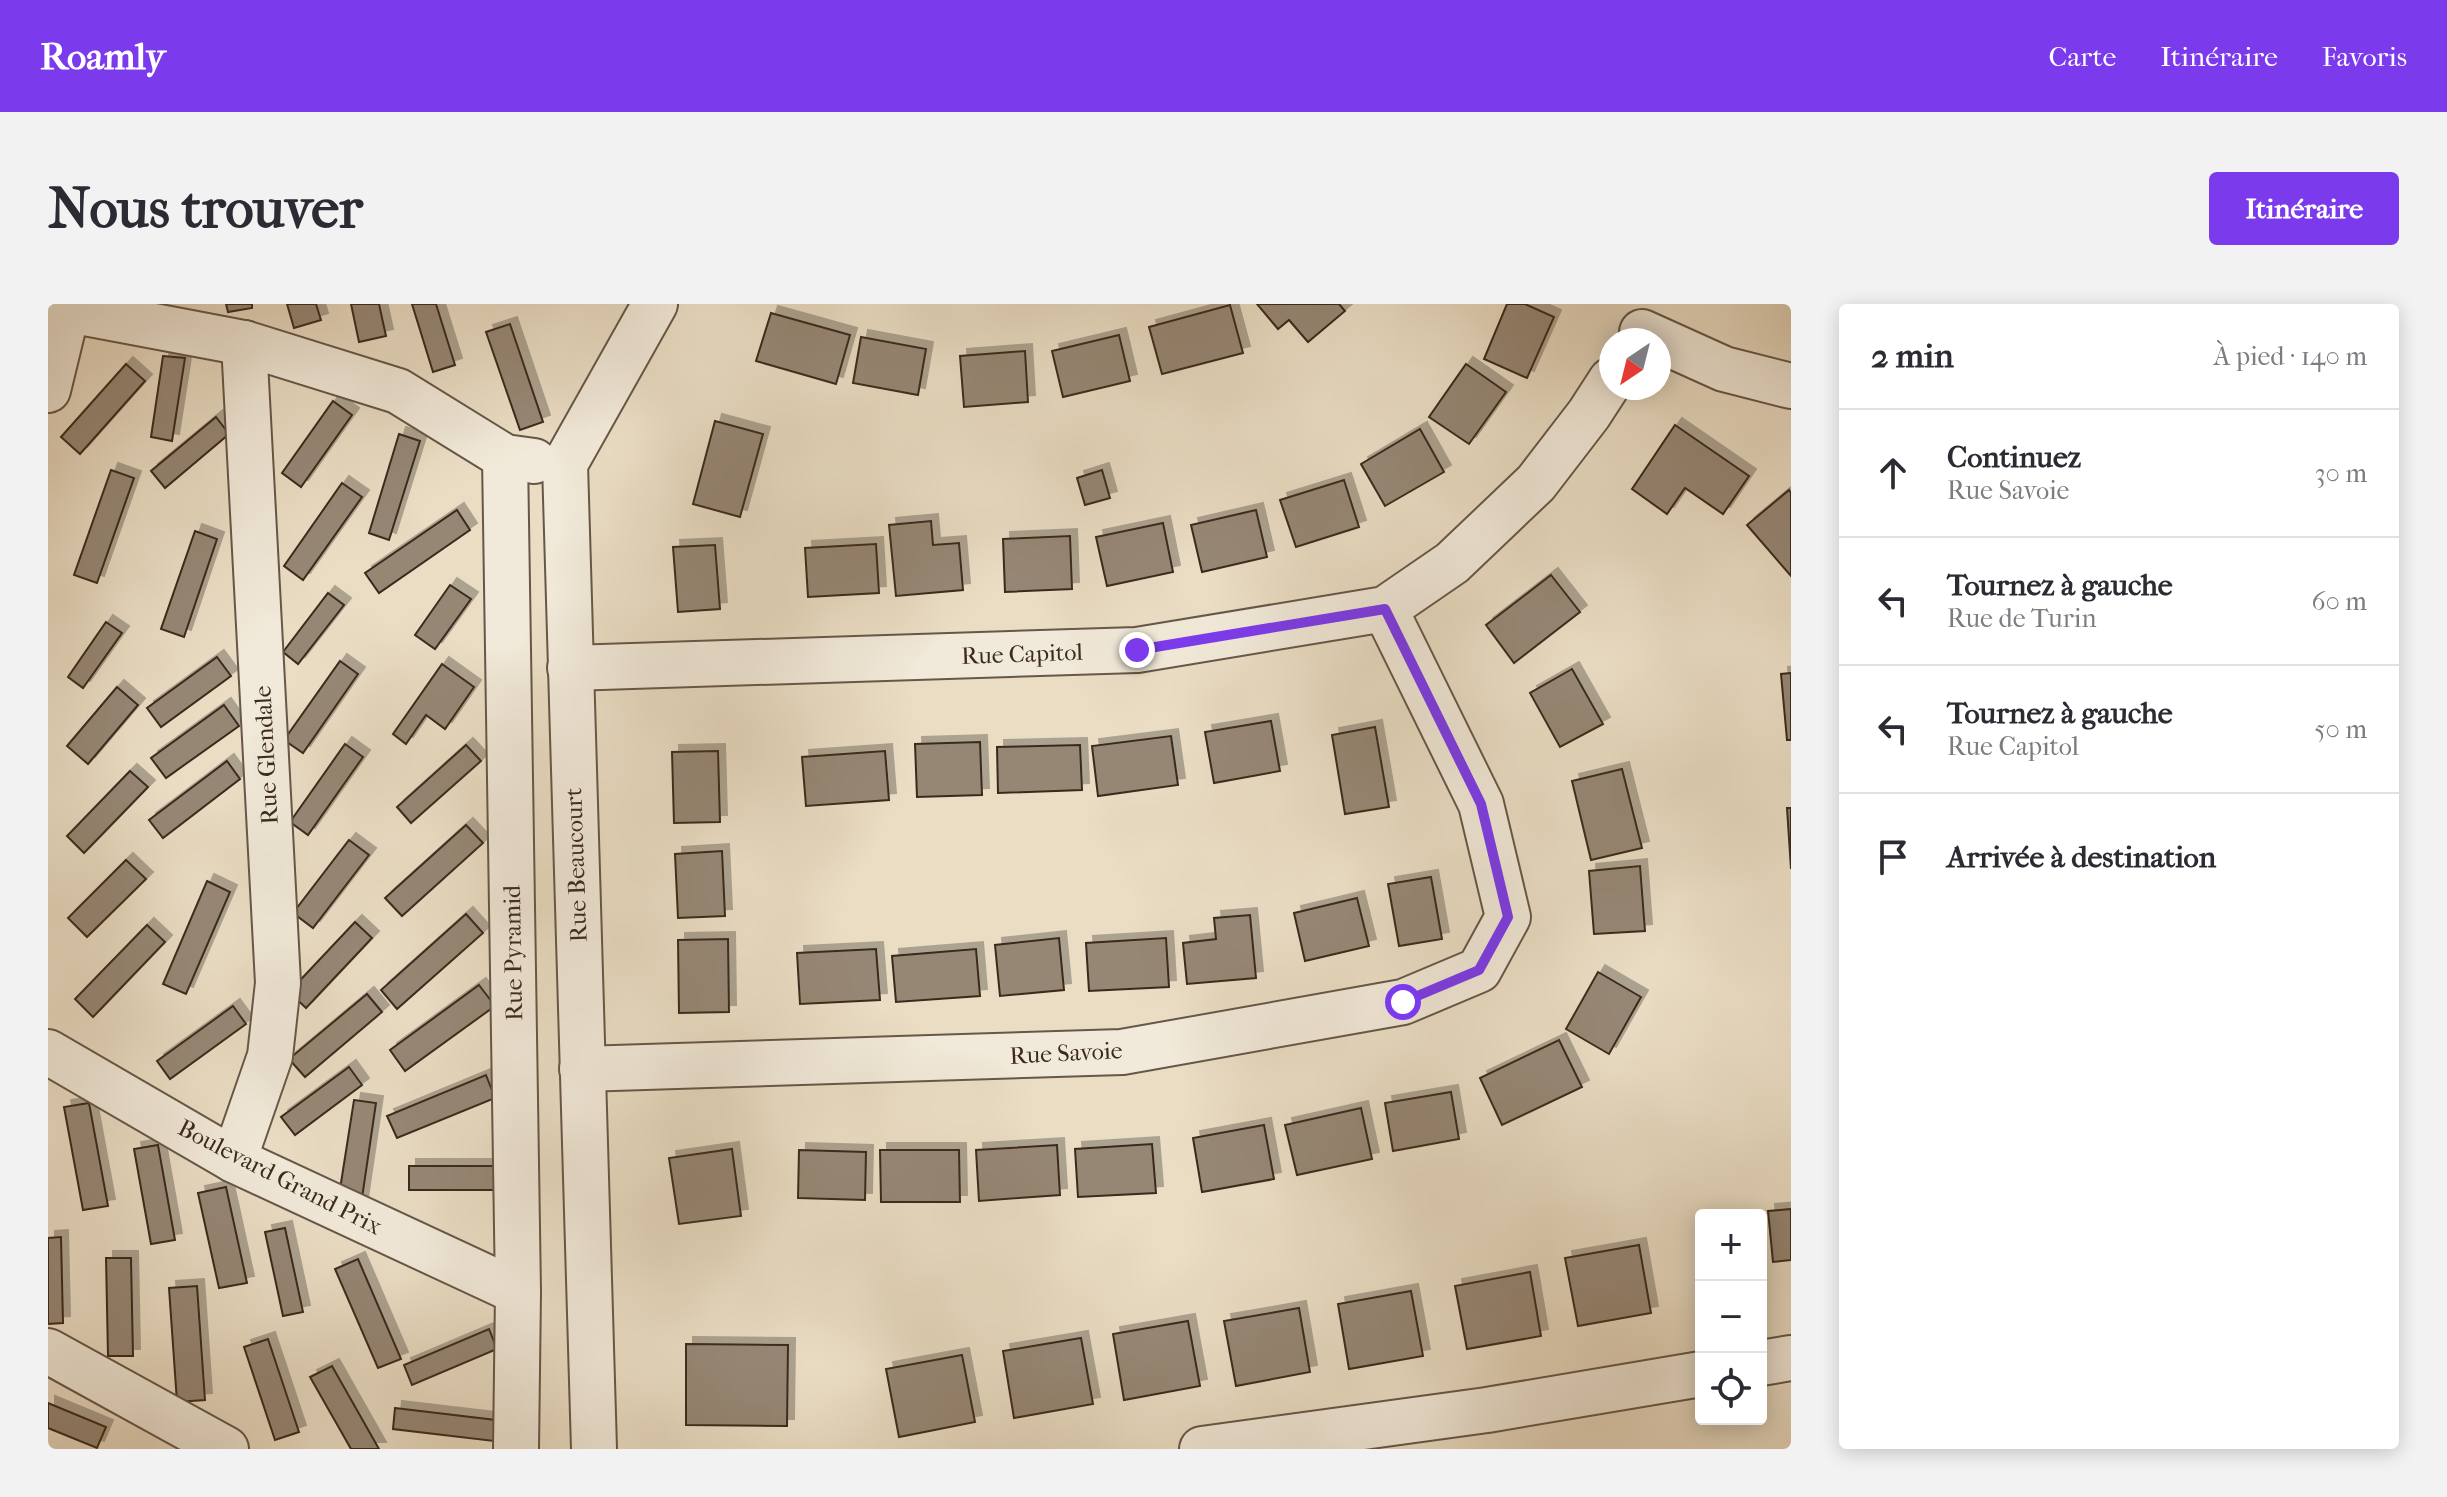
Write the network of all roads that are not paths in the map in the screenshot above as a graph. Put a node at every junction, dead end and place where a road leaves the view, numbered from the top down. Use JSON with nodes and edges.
{"nodes":[{"id":1,"x":655,"y":304,"type":"edge"},
{"id":2,"x":58,"y":307,"type":"edge"},
{"id":3,"x":1643,"y":325,"type":"edge"},
{"id":4,"x":244,"y":343,"type":"junction"},
{"id":5,"x":1791,"y":386,"type":"edge"},
{"id":6,"x":48,"y":390,"type":"edge"},
{"id":7,"x":1599,"y":399,"type":"edge"},
{"id":8,"x":505,"y":457,"type":"junction"},
{"id":9,"x":565,"y":464,"type":"junction"},
{"id":10,"x":1385,"y":609,"type":"junction"},
{"id":11,"x":570,"y":668,"type":"junction"},
{"id":12,"x":49,"y":1049,"type":"edge"},
{"id":13,"x":582,"y":1069,"type":"junction"},
{"id":14,"x":234,"y":1160,"type":"junction"},
{"id":15,"x":518,"y":1292,"type":"junction"},
{"id":16,"x":48,"y":1351,"type":"edge"},
{"id":17,"x":1791,"y":1358,"type":"edge"},
{"id":18,"x":1767,"y":1362,"type":"edge"},
{"id":19,"x":1695,"y":1375,"type":"edge"},
{"id":20,"x":226,"y":1449,"type":"edge"},
{"id":21,"x":516,"y":1449,"type":"edge"},
{"id":22,"x":594,"y":1449,"type":"edge"},
{"id":23,"x":1202,"y":1449,"type":"edge"}],
"edges":[{"from":1,"to":9,"type":"street"},
{"from":2,"to":4,"type":"street"},
{"from":2,"to":6,"type":"street"},
{"from":3,"to":5,"type":"street"},
{"from":4,"to":8,"type":"street"},
{"from":4,"to":14,"type":"street","name":"Rue Glendale"},
{"from":7,"to":10,"type":"street","name":"Rue Capitol"},
{"from":8,"to":9,"type":"street"},
{"from":8,"to":15,"type":"street","name":"Rue Pyramid"},
{"from":9,"to":11,"type":"street","name":"Rue Beaucourt"},
{"from":10,"to":11,"type":"street","name":"Rue Capitol"},
{"from":10,"to":13,"type":"street","name":"Rue Savoie"},
{"from":11,"to":13,"type":"street","name":"Rue Beaucourt"},
{"from":12,"to":14,"type":"street","name":"Boulevard Grand Prix"},
{"from":13,"to":22,"type":"street","name":"Rue Beaucourt"},
{"from":14,"to":15,"type":"street","name":"Boulevard Grand Prix"},
{"from":15,"to":21,"type":"street","name":"Rue Pyramid"},
{"from":16,"to":20,"type":"street"},
{"from":17,"to":18,"type":"street"},
{"from":19,"to":23,"type":"street"}]}
